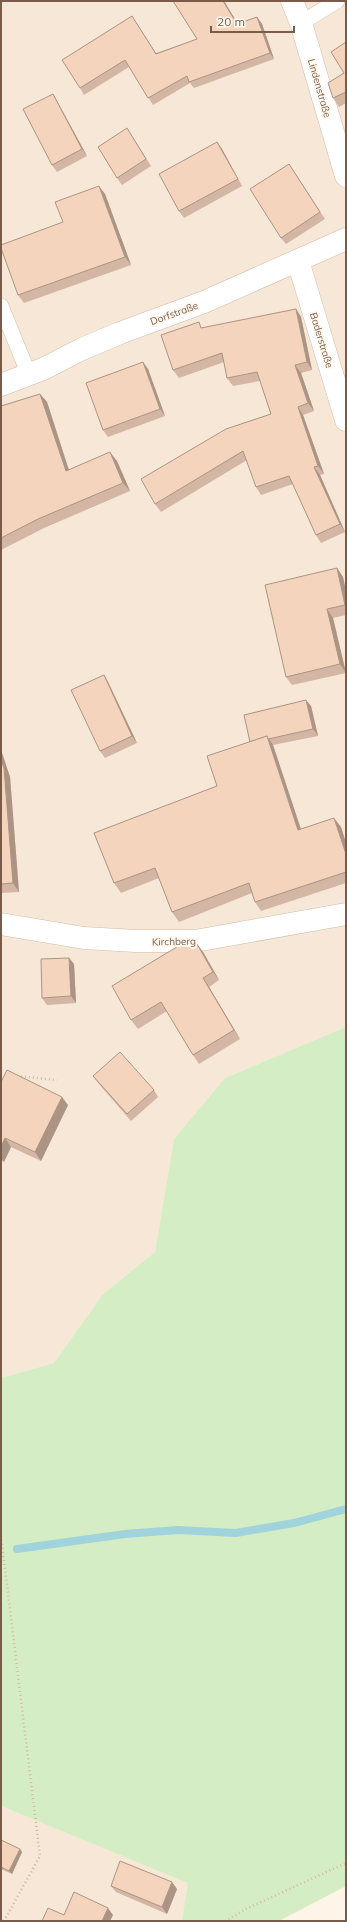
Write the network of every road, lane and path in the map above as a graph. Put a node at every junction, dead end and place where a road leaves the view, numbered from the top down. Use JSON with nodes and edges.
{"nodes":[{"id":1,"x":292,"y":1,"type":"edge"},
{"id":2,"x":337,"y":1,"type":"edge"},
{"id":3,"x":300,"y":22,"type":"junction"},
{"id":4,"x":346,"y":176,"type":"edge"},
{"id":5,"x":346,"y":239,"type":"edge"},
{"id":6,"x":298,"y":261,"type":"junction"},
{"id":7,"x":1,"y":306,"type":"edge"},
{"id":8,"x":29,"y":374,"type":"junction"},
{"id":9,"x":1,"y":385,"type":"edge"},
{"id":10,"x":346,"y":420,"type":"edge"},
{"id":11,"x":346,"y":914,"type":"edge"},
{"id":12,"x":1,"y":924,"type":"edge"},
{"id":13,"x":9,"y":1075,"type":"edge"},
{"id":14,"x":57,"y":1080,"type":"dead end"},
{"id":15,"x":1,"y":1536,"type":"edge"},
{"id":16,"x":346,"y":1863,"type":"edge"},
{"id":17,"x":4,"y":1921,"type":"edge"},
{"id":18,"x":225,"y":1921,"type":"edge"}],
"edges":[{"from":1,"to":3,"type":"street","name":"Lindenstraße"},
{"from":2,"to":3,"type":"lane"},
{"from":3,"to":4,"type":"street","name":"Lindenstraße"},
{"from":5,"to":6,"type":"street","name":"Dorfstraße"},
{"from":6,"to":8,"type":"street","name":"Dorfstraße"},
{"from":6,"to":10,"type":"street","name":"Baderstraße"},
{"from":7,"to":8,"type":"lane"},
{"from":8,"to":9,"type":"street","name":"Dorfstraße"},
{"from":11,"to":12,"type":"street","name":"Kirchberg"},
{"from":13,"to":14,"type":"path"},
{"from":15,"to":17,"type":"path"},
{"from":16,"to":18,"type":"path"}]}
